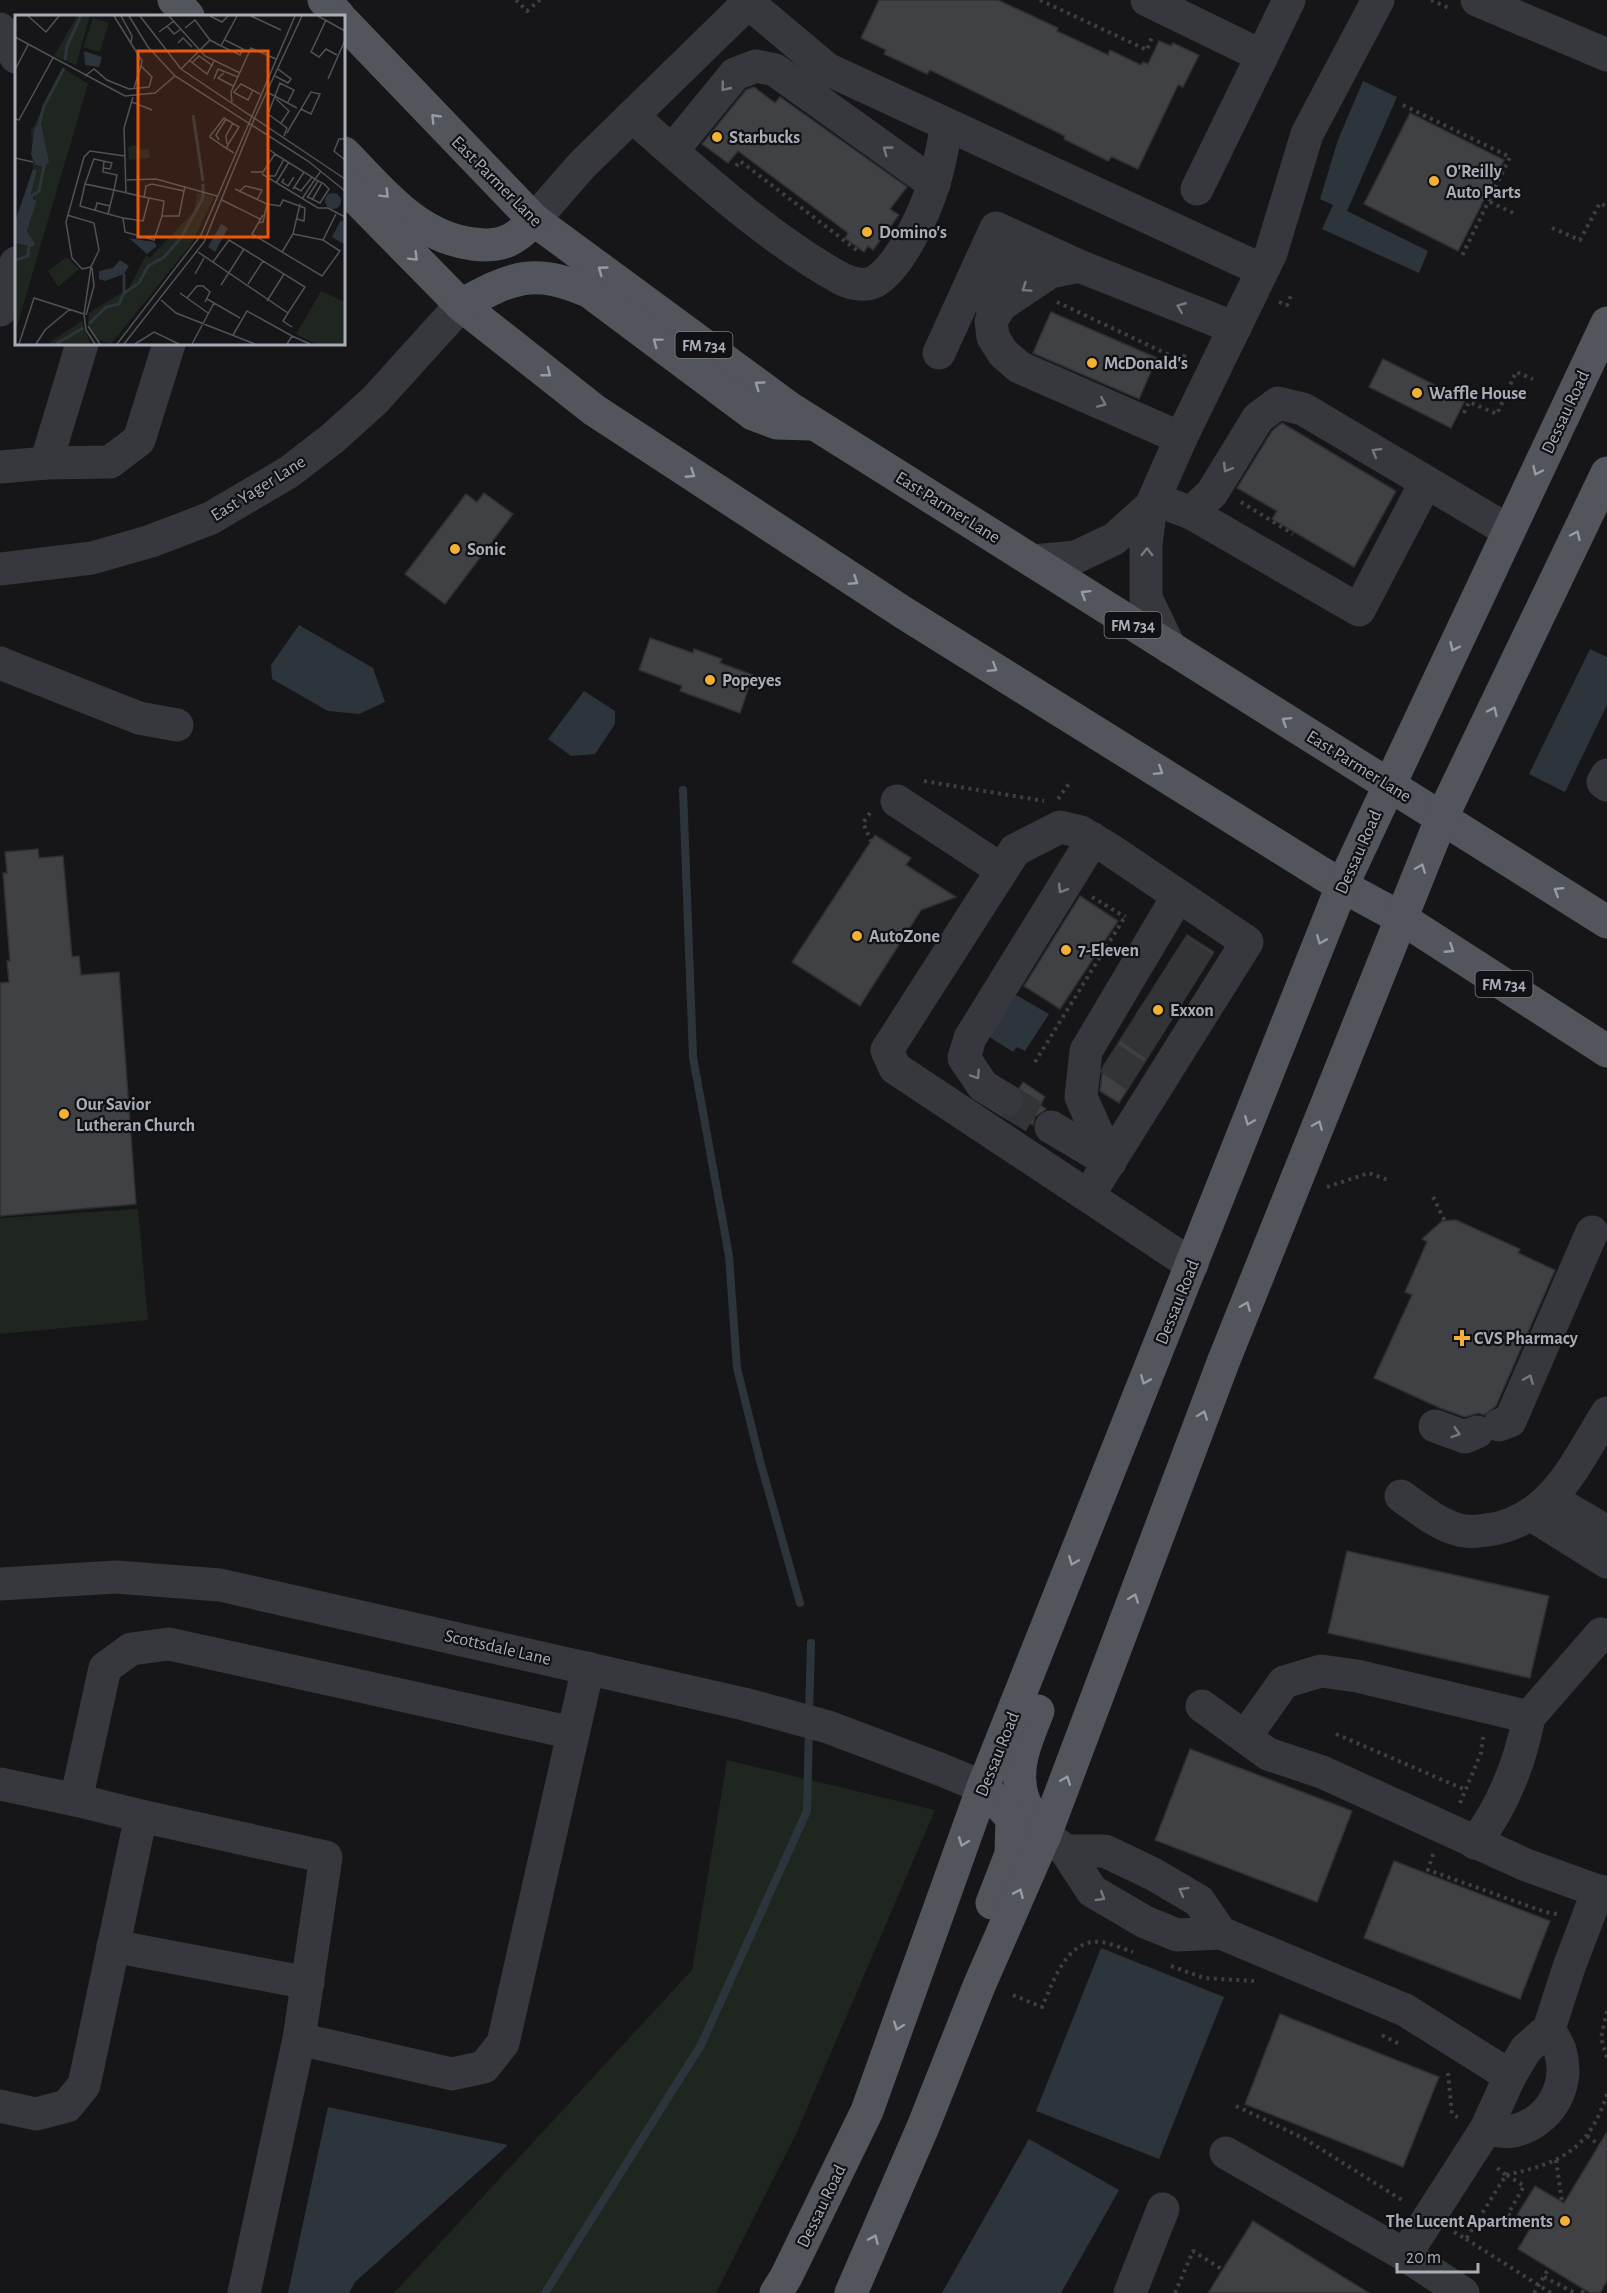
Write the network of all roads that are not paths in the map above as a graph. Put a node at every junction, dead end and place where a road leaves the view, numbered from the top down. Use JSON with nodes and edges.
{"nodes":[{"id":1,"x":174,"y":0,"type":"edge"},
{"id":2,"x":324,"y":0,"type":"edge"},
{"id":3,"x":1147,"y":0,"type":"edge"},
{"id":4,"x":1289,"y":0,"type":"edge"},
{"id":5,"x":1378,"y":0,"type":"edge"},
{"id":6,"x":1477,"y":0,"type":"edge"},
{"id":7,"x":748,"y":1,"type":"edge"},
{"id":8,"x":187,"y":15,"type":"edge"},
{"id":9,"x":338,"y":15,"type":"edge"},
{"id":10,"x":345,"y":23,"type":"edge"},
{"id":11,"x":0,"y":29,"type":"edge"},
{"id":12,"x":15,"y":55,"type":"edge"},
{"id":13,"x":1607,"y":55,"type":"edge"},
{"id":14,"x":1262,"y":56,"type":"junction"},
{"id":15,"x":632,"y":116,"type":"junction"},
{"id":16,"x":947,"y":125,"type":"junction"},
{"id":17,"x":672,"y":151,"type":"junction"},
{"id":18,"x":345,"y":154,"type":"edge"},
{"id":19,"x":934,"y":184,"type":"junction"},
{"id":20,"x":345,"y":187,"type":"edge"},
{"id":21,"x":1197,"y":189,"type":"dead end"},
{"id":22,"x":534,"y":220,"type":"junction"},
{"id":23,"x":15,"y":266,"type":"edge"},
{"id":24,"x":1072,"y":268,"type":"junction"},
{"id":25,"x":1262,"y":270,"type":"junction"},
{"id":26,"x":461,"y":305,"type":"junction"},
{"id":27,"x":0,"y":310,"type":"edge"},
{"id":28,"x":1607,"y":323,"type":"edge"},
{"id":29,"x":1235,"y":328,"type":"junction"},
{"id":30,"x":82,"y":345,"type":"edge"},
{"id":31,"x":169,"y":345,"type":"edge"},
{"id":32,"x":939,"y":353,"type":"dead end"},
{"id":33,"x":816,"y":424,"type":"junction"},
{"id":34,"x":1181,"y":438,"type":"junction"},
{"id":35,"x":46,"y":463,"type":"junction"},
{"id":36,"x":0,"y":468,"type":"edge"},
{"id":37,"x":1607,"y":472,"type":"edge"},
{"id":38,"x":1426,"y":482,"type":"junction"},
{"id":39,"x":1153,"y":503,"type":"junction"},
{"id":40,"x":1599,"y":507,"type":"edge"},
{"id":41,"x":1191,"y":513,"type":"junction"},
{"id":42,"x":1509,"y":531,"type":"junction"},
{"id":43,"x":1033,"y":561,"type":"junction"},
{"id":44,"x":0,"y":569,"type":"edge"},
{"id":45,"x":1170,"y":648,"type":"junction"},
{"id":46,"x":0,"y":663,"type":"edge"},
{"id":47,"x":177,"y":725,"type":"dead end"},
{"id":48,"x":1607,"y":775,"type":"edge"},
{"id":49,"x":1607,"y":785,"type":"edge"},
{"id":50,"x":1388,"y":786,"type":"junction"},
{"id":51,"x":897,"y":795,"type":"road end"},
{"id":52,"x":1442,"y":817,"type":"junction"},
{"id":53,"x":1093,"y":839,"type":"junction"},
{"id":54,"x":1002,"y":870,"type":"junction"},
{"id":55,"x":1342,"y":886,"type":"junction"},
{"id":56,"x":1178,"y":896,"type":"junction"},
{"id":57,"x":1401,"y":918,"type":"junction"},
{"id":58,"x":1607,"y":922,"type":"edge"},
{"id":59,"x":1607,"y":1051,"type":"edge"},
{"id":60,"x":1006,"y":1100,"type":"tunnel mouth"},
{"id":61,"x":1051,"y":1127,"type":"tunnel mouth"},
{"id":62,"x":1110,"y":1162,"type":"junction"},
{"id":63,"x":1088,"y":1196,"type":"junction"},
{"id":64,"x":1592,"y":1233,"type":"dead end"},
{"id":65,"x":1191,"y":1265,"type":"junction"},
{"id":66,"x":1607,"y":1413,"type":"edge"},
{"id":67,"x":1435,"y":1426,"type":"dead end"},
{"id":68,"x":1401,"y":1496,"type":"dead end"},
{"id":69,"x":1548,"y":1499,"type":"junction"},
{"id":70,"x":1607,"y":1511,"type":"edge"},
{"id":71,"x":1607,"y":1532,"type":"edge"},
{"id":72,"x":1607,"y":1562,"type":"edge"},
{"id":73,"x":0,"y":1584,"type":"edge"},
{"id":74,"x":1602,"y":1634,"type":"dead end"},
{"id":75,"x":1040,"y":1645,"type":"junction"},
{"id":76,"x":588,"y":1668,"type":"junction"},
{"id":77,"x":1202,"y":1706,"type":"dead end"},
{"id":78,"x":1529,"y":1717,"type":"junction"},
{"id":79,"x":573,"y":1733,"type":"junction"},
{"id":80,"x":1245,"y":1737,"type":"junction"},
{"id":81,"x":0,"y":1784,"type":"edge"},
{"id":82,"x":983,"y":1787,"type":"junction"},
{"id":83,"x":76,"y":1800,"type":"junction"},
{"id":84,"x":141,"y":1816,"type":"junction"},
{"id":85,"x":1055,"y":1843,"type":"junction"},
{"id":86,"x":1475,"y":1843,"type":"junction"},
{"id":87,"x":1602,"y":1891,"type":"edge"},
{"id":88,"x":1221,"y":1934,"type":"junction"},
{"id":89,"x":114,"y":1946,"type":"junction"},
{"id":90,"x":308,"y":1983,"type":"junction"},
{"id":91,"x":979,"y":1986,"type":"junction"},
{"id":92,"x":1549,"y":2029,"type":"junction"},
{"id":93,"x":300,"y":2039,"type":"junction"},
{"id":94,"x":1502,"y":2071,"type":"junction"},
{"id":95,"x":0,"y":2106,"type":"edge"},
{"id":96,"x":1476,"y":2125,"type":"junction"},
{"id":97,"x":1226,"y":2153,"type":"dead end"},
{"id":98,"x":1163,"y":2210,"type":"dead end"},
{"id":99,"x":1405,"y":2255,"type":"junction"},
{"id":100,"x":783,"y":2288,"type":"edge"},
{"id":101,"x":244,"y":2293,"type":"edge"},
{"id":102,"x":851,"y":2293,"type":"edge"},
{"id":103,"x":1130,"y":2293,"type":"edge"},
{"id":104,"x":1463,"y":2293,"type":"edge"}],
"edges":[{"from":1,"to":8,"type":"main road"},
{"from":2,"to":9,"type":"main road"},
{"from":3,"to":14,"type":"street"},
{"from":4,"to":14,"type":"street"},
{"from":5,"to":25,"type":"street"},
{"from":6,"to":13,"type":"street"},
{"from":7,"to":15,"type":"street"},
{"from":7,"to":16,"type":"street"},
{"from":22,"to":10,"type":"main road","name":"East Parmer Lane","number":"FM 734","one_way":true},
{"from":11,"to":12,"type":"street"},
{"from":14,"to":21,"type":"street"},
{"from":15,"to":17,"type":"street"},
{"from":15,"to":22,"type":"street"},
{"from":16,"to":19,"type":"street"},
{"from":16,"to":25,"type":"street"},
{"from":19,"to":17,"type":"street","one_way":true},
{"from":17,"to":19,"type":"street"},
{"from":18,"to":22,"type":"main road","one_way":true},
{"from":20,"to":26,"type":"main road","number":"FM 734","one_way":true},
{"from":33,"to":22,"type":"main road","name":"East Parmer Lane","number":"FM 734","one_way":true},
{"from":23,"to":27,"type":"street"},
{"from":29,"to":24,"type":"street","one_way":true},
{"from":24,"to":32,"type":"street"},
{"from":24,"to":34,"type":"street","one_way":true},
{"from":25,"to":29,"type":"street"},
{"from":33,"to":26,"type":"main road","one_way":true},
{"from":26,"to":44,"type":"street","name":"East Yager Lane"},
{"from":26,"to":55,"type":"main road","number":"FM 734","one_way":true},
{"from":28,"to":42,"type":"main road","name":"Dessau Road","one_way":true},
{"from":29,"to":34,"type":"street"},
{"from":30,"to":35,"type":"street"},
{"from":31,"to":35,"type":"street"},
{"from":33,"to":43,"type":"main road","name":"East Parmer Lane","number":"FM 734"},
{"from":34,"to":39,"type":"street"},
{"from":35,"to":36,"type":"street"},
{"from":37,"to":40,"type":"main road"},
{"from":38,"to":41,"type":"street","one_way":true},
{"from":38,"to":41,"type":"street"},
{"from":38,"to":42,"type":"street"},
{"from":39,"to":41,"type":"street"},
{"from":39,"to":43,"type":"street"},
{"from":45,"to":39,"type":"street","one_way":true},
{"from":52,"to":40,"type":"main road","one_way":true},
{"from":42,"to":50,"type":"main road","name":"Dessau Road","one_way":true},
{"from":45,"to":43,"type":"main road","name":"East Parmer Lane","number":"FM 734","one_way":true},
{"from":50,"to":45,"type":"main road","name":"East Parmer Lane","number":"FM 734","one_way":true},
{"from":46,"to":47,"type":"street"},
{"from":48,"to":49,"type":"street"},
{"from":50,"to":52,"type":"main road","name":"East Parmer Lane","number":"FM 734"},
{"from":50,"to":55,"type":"main road","name":"Dessau Road"},
{"from":51,"to":54,"type":"street"},
{"from":57,"to":52,"type":"main road","one_way":true},
{"from":58,"to":52,"type":"main road","name":"East Parmer Lane","number":"FM 734","one_way":true},
{"from":53,"to":54,"type":"street"},
{"from":53,"to":56,"type":"street"},
{"from":53,"to":60,"type":"street","one_way":true},
{"from":54,"to":63,"type":"street"},
{"from":55,"to":57,"type":"main road","number":"FM 734"},
{"from":55,"to":65,"type":"main road","name":"Dessau Road","one_way":true},
{"from":56,"to":62,"type":"street"},
{"from":56,"to":62,"type":"street"},
{"from":57,"to":59,"type":"main road","number":"FM 734","one_way":true},
{"from":85,"to":57,"type":"main road","one_way":true},
{"from":61,"to":62,"type":"street"},
{"from":62,"to":63,"type":"street"},
{"from":63,"to":65,"type":"street"},
{"from":67,"to":64,"type":"street","one_way":true},
{"from":65,"to":75,"type":"main road","name":"Dessau Road","one_way":true},
{"from":66,"to":69,"type":"street"},
{"from":68,"to":69,"type":"street"},
{"from":69,"to":70,"type":"street"},
{"from":69,"to":71,"type":"street"},
{"from":69,"to":72,"type":"street"},
{"from":73,"to":76,"type":"street","name":"Scottsdale Lane"},
{"from":74,"to":78,"type":"street"},
{"from":75,"to":82,"type":"main road","name":"Dessau Road"},
{"from":75,"to":85,"type":"main road"},
{"from":76,"to":79,"type":"street"},
{"from":76,"to":82,"type":"street","name":"Scottsdale Lane"},
{"from":77,"to":80,"type":"street"},
{"from":78,"to":80,"type":"street"},
{"from":78,"to":86,"type":"street"},
{"from":79,"to":83,"type":"street"},
{"from":79,"to":93,"type":"street"},
{"from":80,"to":86,"type":"street"},
{"from":81,"to":83,"type":"street"},
{"from":82,"to":91,"type":"main road"},
{"from":82,"to":100,"type":"main road","name":"Dessau Road","one_way":true},
{"from":83,"to":84,"type":"street"},
{"from":84,"to":89,"type":"street"},
{"from":84,"to":90,"type":"street"},
{"from":88,"to":85,"type":"street","one_way":true},
{"from":85,"to":88,"type":"street","one_way":true},
{"from":91,"to":85,"type":"main road","one_way":true},
{"from":86,"to":87,"type":"street"},
{"from":87,"to":92,"type":"street"},
{"from":88,"to":94,"type":"street"},
{"from":89,"to":90,"type":"street"},
{"from":89,"to":95,"type":"street"},
{"from":90,"to":93,"type":"street"},
{"from":102,"to":91,"type":"main road","one_way":true},
{"from":92,"to":94,"type":"street"},
{"from":92,"to":96,"type":"street"},
{"from":93,"to":101,"type":"street"},
{"from":94,"to":96,"type":"street"},
{"from":96,"to":99,"type":"street"},
{"from":97,"to":99,"type":"street"},
{"from":98,"to":103,"type":"street"},
{"from":99,"to":104,"type":"street"}]}
